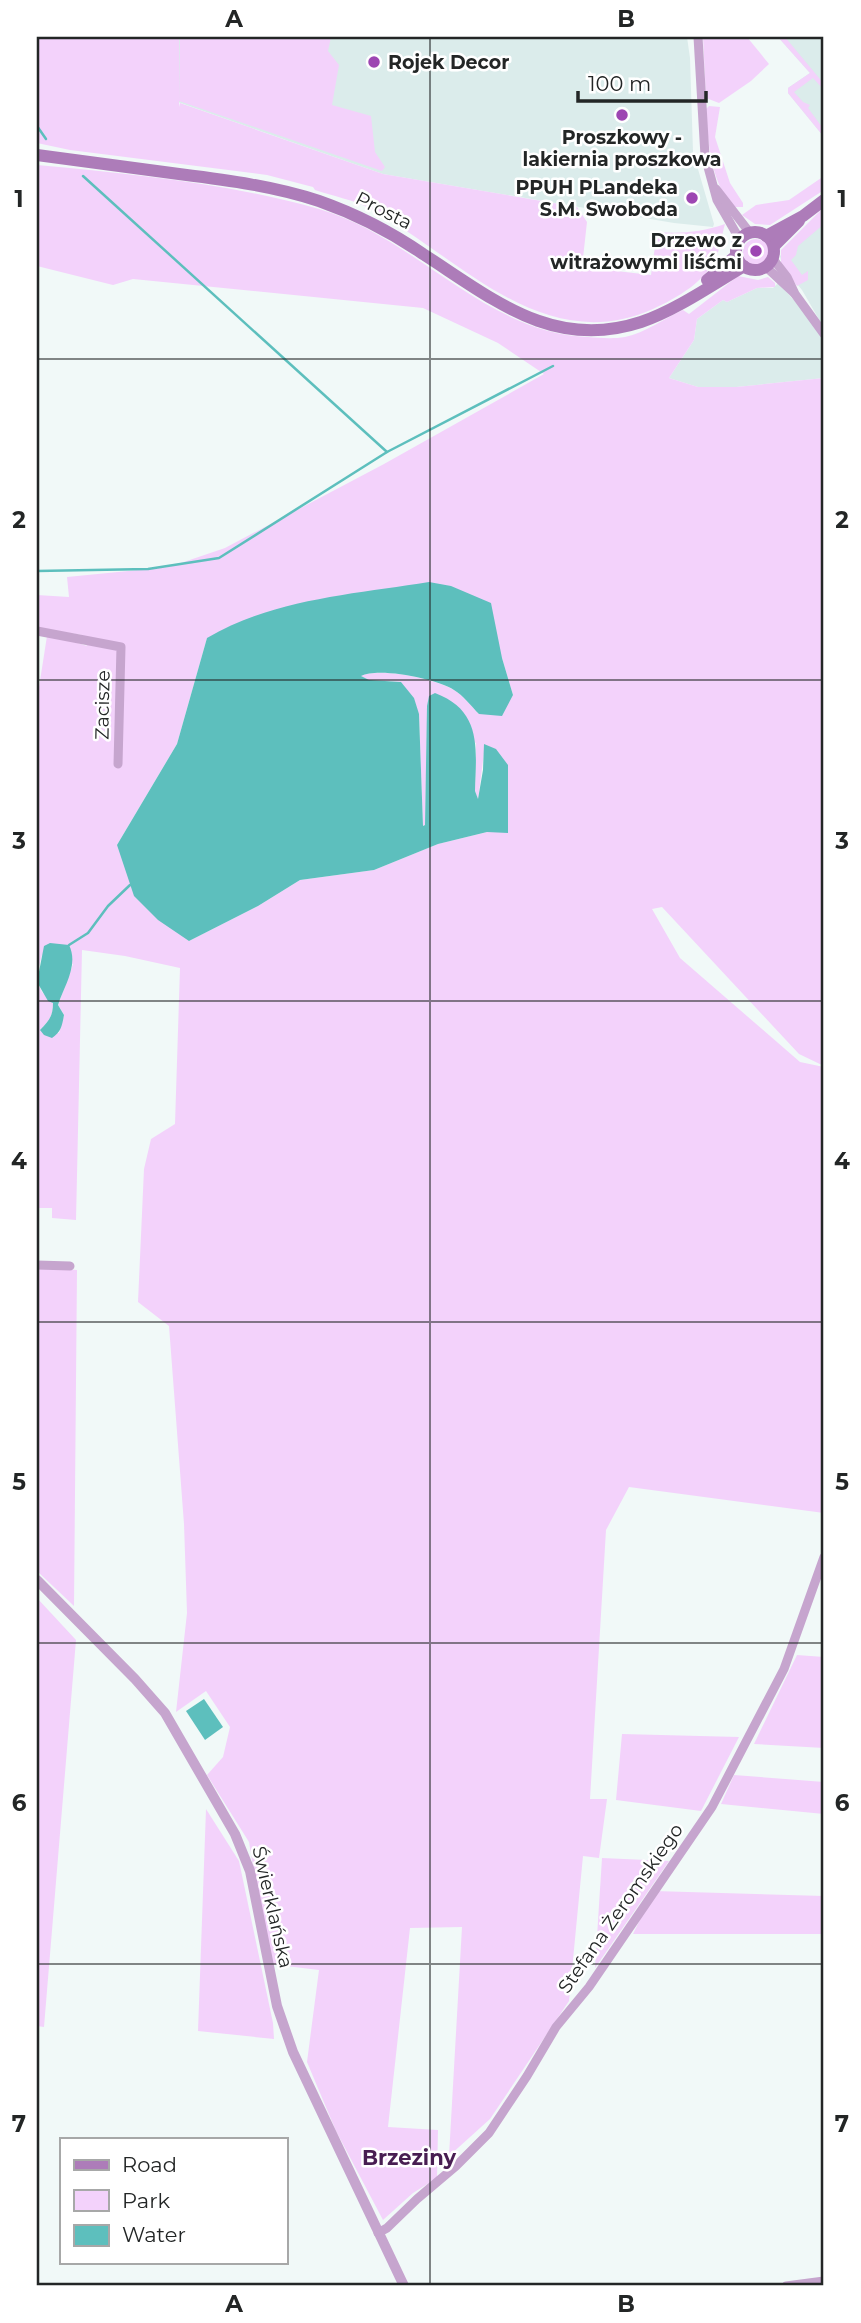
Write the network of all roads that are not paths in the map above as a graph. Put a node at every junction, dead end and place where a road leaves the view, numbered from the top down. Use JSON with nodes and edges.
{"nodes":[{"id":1,"x":698,"y":37,"type":"edge"},
{"id":2,"x":37,"y":155,"type":"edge"},
{"id":3,"x":824,"y":200,"type":"edge"},
{"id":4,"x":745,"y":237,"type":"junction"},
{"id":5,"x":770,"y":252,"type":"junction"},
{"id":6,"x":740,"y":261,"type":"junction"},
{"id":7,"x":824,"y":334,"type":"edge"},
{"id":8,"x":37,"y":631,"type":"edge"},
{"id":9,"x":54,"y":635,"type":"junction"},
{"id":10,"x":37,"y":639,"type":"edge"},
{"id":11,"x":118,"y":764,"type":"dead end"},
{"id":12,"x":37,"y":1265,"type":"edge"},
{"id":13,"x":70,"y":1266,"type":"dead end"},
{"id":14,"x":824,"y":1557,"type":"edge"},
{"id":15,"x":37,"y":1580,"type":"edge"},
{"id":16,"x":378,"y":2233,"type":"junction"},
{"id":17,"x":824,"y":2281,"type":"edge"},
{"id":18,"x":404,"y":2286,"type":"edge"},
{"id":19,"x":786,"y":2286,"type":"edge"}],
"edges":[{"from":1,"to":4,"type":"street"},
{"from":2,"to":6,"type":"main road","name":"Prosta"},
{"from":3,"to":5,"type":"main road"},
{"from":4,"to":5,"type":"main road"},
{"from":4,"to":6,"type":"main road"},
{"from":5,"to":6,"type":"main road"},
{"from":5,"to":7,"type":"street"},
{"from":8,"to":9,"type":"street"},
{"from":9,"to":10,"type":"street"},
{"from":9,"to":11,"type":"street","name":"Zacisze"},
{"from":12,"to":13,"type":"street"},
{"from":14,"to":16,"type":"street","name":"Stefana Żeromskiego"},
{"from":15,"to":16,"type":"street","name":"Świerklańska"},
{"from":16,"to":18,"type":"street","name":"Świerklańska"},
{"from":17,"to":19,"type":"street"}]}
